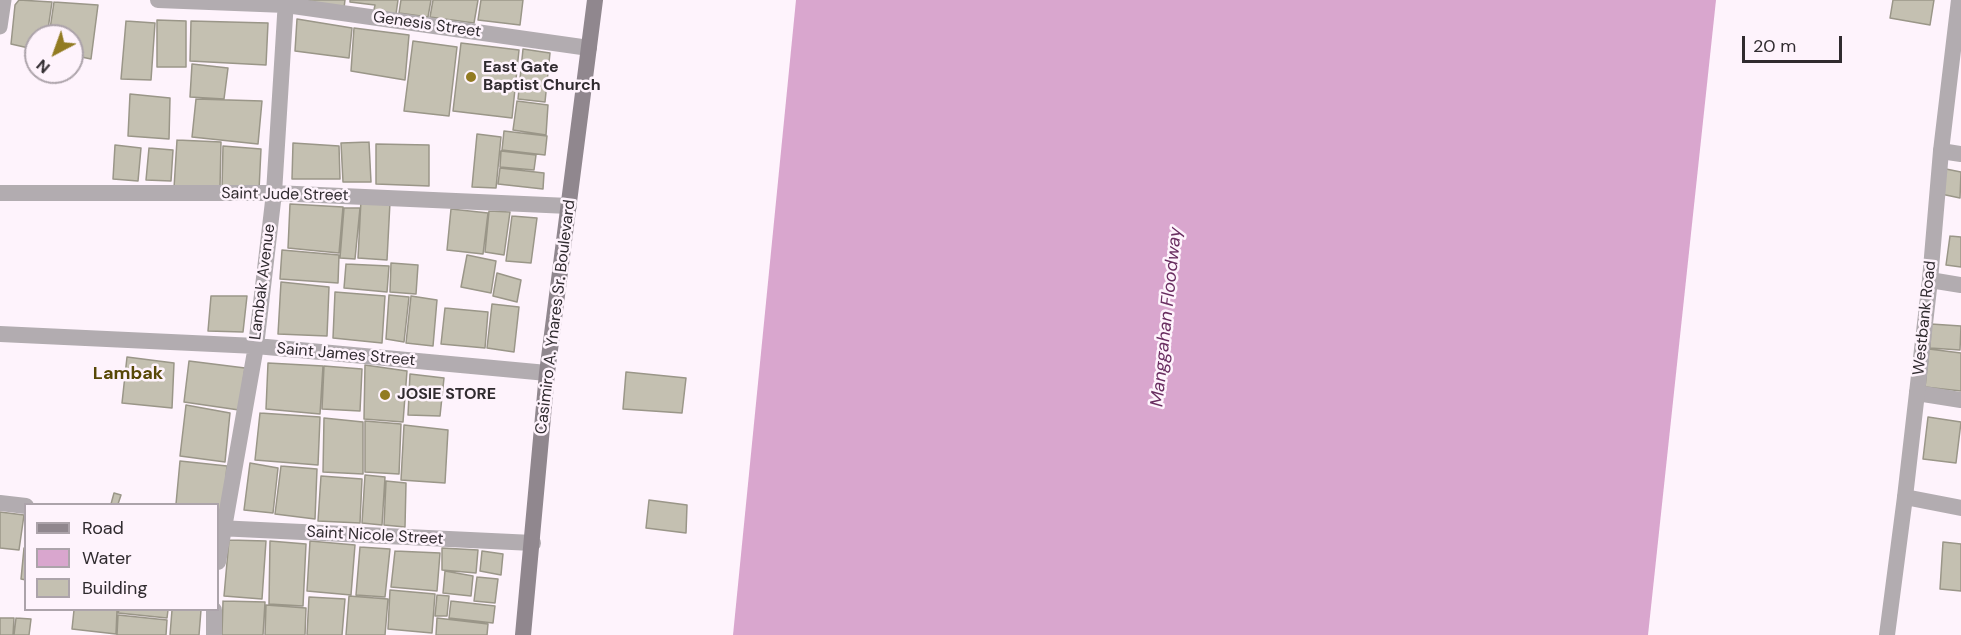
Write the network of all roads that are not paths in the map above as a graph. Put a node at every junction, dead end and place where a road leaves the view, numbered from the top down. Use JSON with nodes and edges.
{"nodes":[{"id":1,"x":4,"y":0,"type":"edge"},
{"id":2,"x":158,"y":0,"type":"edge"},
{"id":3,"x":595,"y":0,"type":"edge"},
{"id":4,"x":1959,"y":0,"type":"edge"},
{"id":5,"x":286,"y":2,"type":"edge"},
{"id":6,"x":0,"y":27,"type":"edge"},
{"id":7,"x":1958,"y":31,"type":"edge"},
{"id":8,"x":589,"y":48,"type":"junction"},
{"id":9,"x":1941,"y":151,"type":"junction"},
{"id":10,"x":1961,"y":154,"type":"edge"},
{"id":11,"x":0,"y":193,"type":"edge"},
{"id":12,"x":274,"y":193,"type":"junction"},
{"id":13,"x":569,"y":206,"type":"junction"},
{"id":14,"x":1930,"y":280,"type":"junction"},
{"id":15,"x":1961,"y":285,"type":"edge"},
{"id":16,"x":0,"y":334,"type":"edge"},
{"id":17,"x":256,"y":346,"type":"junction"},
{"id":18,"x":547,"y":374,"type":"junction"},
{"id":19,"x":1917,"y":393,"type":"junction"},
{"id":20,"x":1961,"y":400,"type":"edge"},
{"id":21,"x":1905,"y":497,"type":"junction"},
{"id":22,"x":0,"y":503,"type":"edge"},
{"id":23,"x":24,"y":506,"type":"edge"},
{"id":24,"x":1961,"y":508,"type":"edge"},
{"id":25,"x":220,"y":528,"type":"edge"},
{"id":26,"x":532,"y":543,"type":"junction"},
{"id":27,"x":219,"y":545,"type":"edge"},
{"id":28,"x":214,"y":611,"type":"edge"},
{"id":29,"x":214,"y":635,"type":"edge"},
{"id":30,"x":523,"y":635,"type":"edge"},
{"id":31,"x":1887,"y":635,"type":"edge"}],
"edges":[{"from":1,"to":6,"type":"lane"},
{"from":2,"to":5,"type":"street","name":"Genesis Street"},
{"from":3,"to":8,"type":"main road","name":"Casimiro A. Ynares Sr. Boulevard"},
{"from":4,"to":7,"type":"street","name":"Westbank Road"},
{"from":5,"to":8,"type":"street","name":"Genesis Street"},
{"from":5,"to":12,"type":"street","name":"Lambak Avenue"},
{"from":7,"to":9,"type":"street","name":"Westbank Road"},
{"from":8,"to":13,"type":"main road","name":"Casimiro A. Ynares Sr. Boulevard"},
{"from":9,"to":10,"type":"street"},
{"from":9,"to":14,"type":"street","name":"Westbank Road"},
{"from":11,"to":12,"type":"street","name":"Saint Jude Street"},
{"from":12,"to":13,"type":"street","name":"Saint Jude Street"},
{"from":12,"to":17,"type":"street","name":"Lambak Avenue"},
{"from":13,"to":18,"type":"main road","name":"Casimiro A. Ynares Sr. Boulevard"},
{"from":14,"to":15,"type":"street"},
{"from":14,"to":19,"type":"street","name":"Westbank Road"},
{"from":16,"to":17,"type":"street","name":"Saint James Street"},
{"from":17,"to":18,"type":"street","name":"Saint James Street"},
{"from":17,"to":25,"type":"street","name":"Lambak Avenue"},
{"from":18,"to":26,"type":"main road","name":"Casimiro A. Ynares Sr. Boulevard"},
{"from":19,"to":20,"type":"street"},
{"from":19,"to":21,"type":"street","name":"Westbank Road"},
{"from":21,"to":24,"type":"street"},
{"from":21,"to":31,"type":"street","name":"Westbank Road"},
{"from":22,"to":23,"type":"street"},
{"from":25,"to":26,"type":"street","name":"Saint Nicole Street"},
{"from":25,"to":27,"type":"street","name":"Lambak Avenue"},
{"from":26,"to":30,"type":"main road","name":"Casimiro A. Ynares Sr. Boulevard"},
{"from":28,"to":29,"type":"street"}]}
